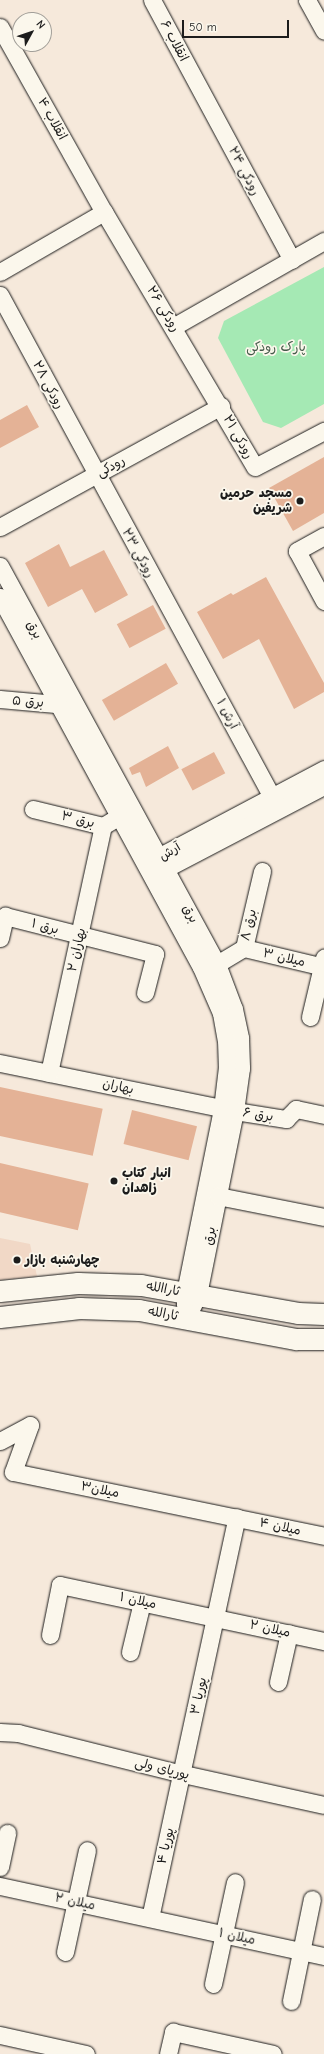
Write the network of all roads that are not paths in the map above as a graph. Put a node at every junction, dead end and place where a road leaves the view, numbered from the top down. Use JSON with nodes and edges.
{"nodes":[{"id":1,"x":152,"y":0,"type":"edge"},
{"id":2,"x":307,"y":0,"type":"edge"},
{"id":3,"x":0,"y":27,"type":"edge"},
{"id":4,"x":324,"y":31,"type":"edge"},
{"id":5,"x":197,"y":83,"type":"joint"},
{"id":6,"x":104,"y":212,"type":"junction"},
{"id":7,"x":324,"y":242,"type":"edge"},
{"id":8,"x":292,"y":260,"type":"junction"},
{"id":9,"x":0,"y":272,"type":"edge"},
{"id":10,"x":0,"y":295,"type":"edge"},
{"id":11,"x":173,"y":326,"type":"junction"},
{"id":12,"x":221,"y":406,"type":"junction"},
{"id":13,"x":324,"y":431,"type":"edge"},
{"id":14,"x":96,"y":475,"type":"junction"},
{"id":15,"x":0,"y":527,"type":"edge"},
{"id":16,"x":324,"y":536,"type":"edge"},
{"id":17,"x":0,"y":566,"type":"edge"},
{"id":18,"x":0,"y":597,"type":"edge"},
{"id":19,"x":324,"y":601,"type":"edge"},
{"id":20,"x":181,"y":630,"type":"joint"},
{"id":21,"x":0,"y":699,"type":"edge"},
{"id":22,"x":56,"y":704,"type":"junction"},
{"id":23,"x":324,"y":769,"type":"edge"},
{"id":24,"x":324,"y":786,"type":"edge"},
{"id":25,"x":272,"y":797,"type":"junction"},
{"id":26,"x":33,"y":809,"type":"dead end"},
{"id":27,"x":120,"y":816,"type":"junction"},
{"id":28,"x":103,"y":826,"type":"junction"},
{"id":29,"x":157,"y":865,"type":"junction"},
{"id":30,"x":262,"y":871,"type":"dead end"},
{"id":31,"x":80,"y":936,"type":"junction"},
{"id":32,"x":0,"y":938,"type":"edge"},
{"id":33,"x":244,"y":948,"type":"junction"},
{"id":34,"x":217,"y":964,"type":"junction"},
{"id":35,"x":323,"y":964,"type":"edge"},
{"id":36,"x":144,"y":993,"type":"dead end"},
{"id":37,"x":310,"y":1017,"type":"dead end"},
{"id":38,"x":0,"y":1063,"type":"edge"},
{"id":39,"x":49,"y":1073,"type":"junction"},
{"id":40,"x":228,"y":1110,"type":"junction"},
{"id":41,"x":324,"y":1114,"type":"edge"},
{"id":42,"x":218,"y":1196,"type":"junction"},
{"id":43,"x":324,"y":1217,"type":"edge"},
{"id":44,"x":0,"y":1290,"type":"edge"},
{"id":45,"x":191,"y":1294,"type":"junction"},
{"id":46,"x":324,"y":1314,"type":"edge"},
{"id":47,"x":0,"y":1317,"type":"edge"},
{"id":48,"x":186,"y":1319,"type":"junction"},
{"id":49,"x":324,"y":1340,"type":"edge"},
{"id":50,"x":0,"y":1441,"type":"edge"},
{"id":51,"x":237,"y":1517,"type":"junction"},
{"id":52,"x":324,"y":1536,"type":"edge"},
{"id":53,"x":142,"y":1602,"type":"junction"},
{"id":54,"x":215,"y":1618,"type":"junction"},
{"id":55,"x":289,"y":1633,"type":"junction"},
{"id":56,"x":50,"y":1635,"type":"dead end"},
{"id":57,"x":324,"y":1641,"type":"edge"},
{"id":58,"x":130,"y":1652,"type":"dead end"},
{"id":59,"x":278,"y":1682,"type":"dead end"},
{"id":60,"x":0,"y":1732,"type":"edge"},
{"id":61,"x":182,"y":1774,"type":"junction"},
{"id":62,"x":324,"y":1804,"type":"edge"},
{"id":63,"x":7,"y":1833,"type":"dead end"},
{"id":64,"x":87,"y":1850,"type":"dead end"},
{"id":65,"x":0,"y":1867,"type":"edge"},
{"id":66,"x":235,"y":1882,"type":"dead end"},
{"id":67,"x":0,"y":1886,"type":"edge"},
{"id":68,"x":312,"y":1899,"type":"dead end"},
{"id":69,"x":76,"y":1902,"type":"junction"},
{"id":70,"x":150,"y":1918,"type":"junction"},
{"id":71,"x":224,"y":1934,"type":"junction"},
{"id":72,"x":301,"y":1951,"type":"junction"},
{"id":73,"x":65,"y":1952,"type":"dead end"},
{"id":74,"x":324,"y":1956,"type":"edge"},
{"id":75,"x":213,"y":1984,"type":"dead end"},
{"id":76,"x":291,"y":2001,"type":"dead end"},
{"id":77,"x":0,"y":2035,"type":"edge"},
{"id":78,"x":34,"y":2048,"type":"edge"},
{"id":79,"x":86,"y":2054,"type":"edge"},
{"id":80,"x":168,"y":2054,"type":"edge"},
{"id":81,"x":273,"y":2054,"type":"edge"}],
"edges":[{"from":1,"to":5,"type":"street","name":"انقلاب ۶"},
{"from":2,"to":4,"type":"street"},
{"from":3,"to":6,"type":"street","name":"انقلاب ۴"},
{"from":5,"to":8,"type":"street","name":"رودکی ۲۴"},
{"from":6,"to":9,"type":"street"},
{"from":6,"to":11,"type":"street","name":"رودکی ۲۶"},
{"from":7,"to":8,"type":"street"},
{"from":8,"to":11,"type":"street"},
{"from":10,"to":14,"type":"street","name":"رودکی ۲۸"},
{"from":11,"to":12,"type":"street","name":"رودکی ۲۶"},
{"from":12,"to":13,"type":"street","name":"رودکی ۲۱"},
{"from":12,"to":14,"type":"street","name":"رودکی"},
{"from":14,"to":15,"type":"street","name":"رودکی"},
{"from":14,"to":20,"type":"street","name":"رودکی ۲۳"},
{"from":16,"to":19,"type":"street"},
{"from":17,"to":29,"type":"street","name":"برق"},
{"from":18,"to":22,"type":"street","name":"برق"},
{"from":20,"to":25,"type":"street","name":"آرش ۱"},
{"from":21,"to":22,"type":"street","name":"برق ۵"},
{"from":22,"to":27,"type":"street","name":"برق"},
{"from":23,"to":25,"type":"street","name":"آرش"},
{"from":24,"to":29,"type":"street","name":"آرش"},
{"from":25,"to":29,"type":"street","name":"آرش"},
{"from":26,"to":28,"type":"street","name":"برق ۳"},
{"from":27,"to":28,"type":"street","name":"برق ۳"},
{"from":27,"to":29,"type":"street","name":"برق"},
{"from":28,"to":31,"type":"street","name":"بهاران ۲"},
{"from":29,"to":34,"type":"street","name":"برق"},
{"from":29,"to":40,"type":"street","name":"برق"},
{"from":30,"to":33,"type":"street","name":"برق ۸"},
{"from":31,"to":32,"type":"street","name":"برق ۱"},
{"from":31,"to":36,"type":"street","name":"برق ۱"},
{"from":31,"to":39,"type":"street","name":"بهاران ۲"},
{"from":33,"to":34,"type":"street","name":"برق ۸"},
{"from":33,"to":35,"type":"street","name":"میلان ۳"},
{"from":34,"to":40,"type":"street","name":"برق"},
{"from":35,"to":37,"type":"street"},
{"from":38,"to":39,"type":"street","name":"بهاران"},
{"from":39,"to":40,"type":"street","name":"بهاران"},
{"from":40,"to":41,"type":"street","name":"برق ۶"},
{"from":40,"to":42,"type":"street","name":"برق"},
{"from":40,"to":45,"type":"street","name":"برق"},
{"from":42,"to":43,"type":"street"},
{"from":42,"to":45,"type":"street","name":"برق"},
{"from":44,"to":45,"type":"main road","name":"ثاراالله"},
{"from":45,"to":46,"type":"main road","name":"ثاراالله"},
{"from":45,"to":48,"type":"street"},
{"from":47,"to":48,"type":"main road","name":"ثارالله"},
{"from":48,"to":49,"type":"main road","name":"ثارالله"},
{"from":50,"to":51,"type":"street","name":"میلان۳"},
{"from":51,"to":52,"type":"street","name":"میلان ۴"},
{"from":51,"to":54,"type":"street","name":"پوریا ۳"},
{"from":53,"to":54,"type":"street","name":"میلان ۱"},
{"from":53,"to":56,"type":"street","name":"میلان ۱"},
{"from":53,"to":58,"type":"street"},
{"from":54,"to":55,"type":"street","name":"میلان ۲"},
{"from":54,"to":61,"type":"street","name":"پوریا ۳"},
{"from":55,"to":57,"type":"street","name":"میلان ۲"},
{"from":55,"to":59,"type":"street"},
{"from":60,"to":61,"type":"street","name":"پوریای ولی"},
{"from":61,"to":62,"type":"street","name":"پوریای ولی"},
{"from":61,"to":70,"type":"street","name":"پوریا ۴"},
{"from":63,"to":65,"type":"street"},
{"from":64,"to":69,"type":"street"},
{"from":66,"to":71,"type":"street"},
{"from":67,"to":69,"type":"street","name":"میلان ۲"},
{"from":68,"to":72,"type":"street"},
{"from":69,"to":70,"type":"street","name":"میلان ۲"},
{"from":69,"to":73,"type":"street"},
{"from":70,"to":71,"type":"street","name":"میلان ۱"},
{"from":71,"to":72,"type":"street","name":"میلان ۱"},
{"from":71,"to":75,"type":"street"},
{"from":72,"to":74,"type":"street","name":"میلان ۱"},
{"from":72,"to":76,"type":"street"},
{"from":77,"to":78,"type":"street"},
{"from":78,"to":79,"type":"street"},
{"from":80,"to":81,"type":"street"}]}
